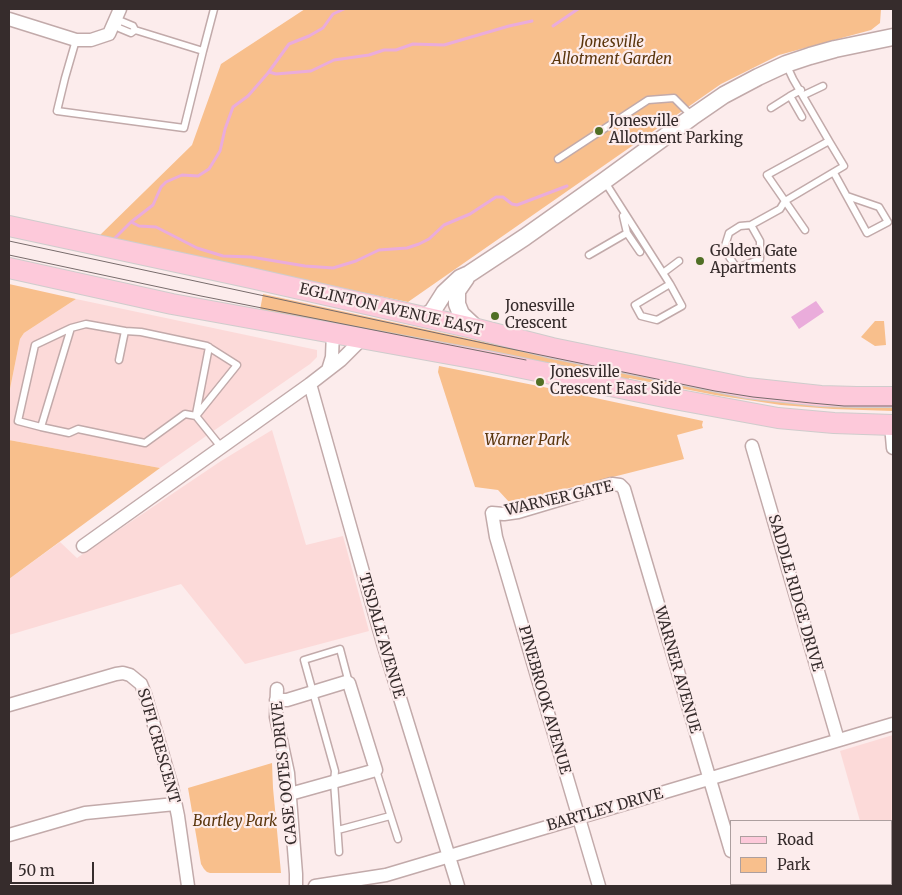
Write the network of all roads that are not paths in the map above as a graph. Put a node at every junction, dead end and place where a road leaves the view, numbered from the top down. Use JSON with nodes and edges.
{"nodes":[{"id":1,"x":120,"y":9,"type":"edge"},
{"id":2,"x":214,"y":9,"type":"edge"},
{"id":3,"x":9,"y":19,"type":"edge"},
{"id":4,"x":116,"y":23,"type":"junction"},
{"id":5,"x":893,"y":37,"type":"edge"},
{"id":6,"x":76,"y":40,"type":"junction"},
{"id":7,"x":203,"y":51,"type":"junction"},
{"id":8,"x":786,"y":64,"type":"junction"},
{"id":9,"x":823,"y":86,"type":"dead end"},
{"id":10,"x":802,"y":93,"type":"junction"},
{"id":11,"x":790,"y":96,"type":"junction"},
{"id":12,"x":770,"y":108,"type":"dead end"},
{"id":13,"x":692,"y":117,"type":"junction"},
{"id":14,"x":802,"y":117,"type":"dead end"},
{"id":15,"x":829,"y":141,"type":"junction"},
{"id":16,"x":558,"y":159,"type":"dead end"},
{"id":17,"x":834,"y":173,"type":"junction"},
{"id":18,"x":604,"y":181,"type":"junction"},
{"id":19,"x":847,"y":196,"type":"junction"},
{"id":20,"x":784,"y":201,"type":"junction"},
{"id":21,"x":621,"y":210,"type":"junction"},
{"id":22,"x":751,"y":225,"type":"junction"},
{"id":23,"x":9,"y":226,"type":"edge"},
{"id":24,"x":805,"y":230,"type":"dead end"},
{"id":25,"x":627,"y":233,"type":"junction"},
{"id":26,"x":640,"y":252,"type":"dead end"},
{"id":27,"x":589,"y":255,"type":"dead end"},
{"id":28,"x":679,"y":261,"type":"dead end"},
{"id":29,"x":9,"y":268,"type":"edge"},
{"id":30,"x":663,"y":273,"type":"junction"},
{"id":31,"x":469,"y":274,"type":"junction"},
{"id":32,"x":670,"y":284,"type":"junction"},
{"id":33,"x":423,"y":317,"type":"junction"},
{"id":34,"x":71,"y":328,"type":"junction"},
{"id":35,"x":477,"y":330,"type":"junction"},
{"id":36,"x":125,"y":331,"type":"junction"},
{"id":37,"x":332,"y":332,"type":"junction"},
{"id":38,"x":363,"y":338,"type":"junction"},
{"id":39,"x":208,"y":347,"type":"junction"},
{"id":40,"x":118,"y":360,"type":"dead end"},
{"id":41,"x":328,"y":370,"type":"junction"},
{"id":42,"x":310,"y":384,"type":"junction"},
{"id":43,"x":893,"y":397,"type":"edge"},
{"id":44,"x":196,"y":416,"type":"junction"},
{"id":45,"x":892,"y":425,"type":"edge"},
{"id":46,"x":41,"y":427,"type":"junction"},
{"id":47,"x":752,"y":446,"type":"dead end"},
{"id":48,"x":221,"y":447,"type":"junction"},
{"id":49,"x":893,"y":448,"type":"edge"},
{"id":50,"x":624,"y":489,"type":"joint"},
{"id":51,"x":492,"y":512,"type":"joint"},
{"id":52,"x":83,"y":546,"type":"dead end"},
{"id":53,"x":349,"y":683,"type":"junction"},
{"id":54,"x":313,"y":692,"type":"junction"},
{"id":55,"x":9,"y":705,"type":"edge"},
{"id":56,"x":893,"y":724,"type":"edge"},
{"id":57,"x":838,"y":740,"type":"junction"},
{"id":58,"x":376,"y":770,"type":"junction"},
{"id":59,"x":709,"y":779,"type":"junction"},
{"id":60,"x":334,"y":782,"type":"junction"},
{"id":61,"x":290,"y":794,"type":"junction"},
{"id":62,"x":175,"y":804,"type":"junction"},
{"id":63,"x":390,"y":816,"type":"junction"},
{"id":64,"x":578,"y":817,"type":"junction"},
{"id":65,"x":338,"y":830,"type":"junction"},
{"id":66,"x":9,"y":836,"type":"edge"},
{"id":67,"x":398,"y":839,"type":"dead end"},
{"id":68,"x":730,"y":848,"type":"edge"},
{"id":69,"x":339,"y":852,"type":"dead end"},
{"id":70,"x":449,"y":857,"type":"junction"},
{"id":71,"x":188,"y":886,"type":"edge"},
{"id":72,"x":296,"y":886,"type":"edge"},
{"id":73,"x":323,"y":886,"type":"edge"},
{"id":74,"x":458,"y":886,"type":"edge"},
{"id":75,"x":599,"y":886,"type":"edge"}],
"edges":[{"from":1,"to":4,"type":"street"},
{"from":2,"to":7,"type":"lane"},
{"from":3,"to":6,"type":"street"},
{"from":4,"to":6,"type":"street"},
{"from":4,"to":7,"type":"lane"},
{"from":5,"to":8,"type":"street"},
{"from":6,"to":7,"type":"lane"},
{"from":8,"to":10,"type":"lane"},
{"from":8,"to":13,"type":"street"},
{"from":9,"to":10,"type":"lane"},
{"from":10,"to":11,"type":"lane"},
{"from":10,"to":15,"type":"lane"},
{"from":11,"to":12,"type":"lane"},
{"from":11,"to":14,"type":"lane"},
{"from":13,"to":16,"type":"lane"},
{"from":13,"to":18,"type":"street"},
{"from":15,"to":17,"type":"lane"},
{"from":15,"to":20,"type":"lane"},
{"from":17,"to":19,"type":"lane"},
{"from":17,"to":20,"type":"lane"},
{"from":18,"to":21,"type":"lane"},
{"from":18,"to":31,"type":"street"},
{"from":19,"to":19,"type":"lane"},
{"from":20,"to":22,"type":"lane"},
{"from":20,"to":24,"type":"lane"},
{"from":21,"to":25,"type":"lane"},
{"from":21,"to":30,"type":"lane"},
{"from":22,"to":22,"type":"lane"},
{"from":23,"to":33,"type":"main road","name":"EGLINTON AVENUE EAST"},
{"from":25,"to":26,"type":"lane"},
{"from":25,"to":27,"type":"lane"},
{"from":28,"to":30,"type":"lane"},
{"from":29,"to":37,"type":"main road","name":"EGLINTON AVENUE EAST"},
{"from":30,"to":32,"type":"lane"},
{"from":31,"to":33,"type":"street"},
{"from":31,"to":35,"type":"street"},
{"from":32,"to":32,"type":"lane"},
{"from":33,"to":35,"type":"main road","name":"EGLINTON AVENUE EAST"},
{"from":34,"to":36,"type":"lane"},
{"from":34,"to":46,"type":"lane"},
{"from":34,"to":46,"type":"lane"},
{"from":35,"to":43,"type":"main road","name":"EGLINTON AVENUE EAST"},
{"from":36,"to":39,"type":"lane"},
{"from":36,"to":40,"type":"lane"},
{"from":37,"to":38,"type":"main road","name":"EGLINTON AVENUE EAST"},
{"from":37,"to":41,"type":"street"},
{"from":38,"to":41,"type":"street"},
{"from":38,"to":45,"type":"main road","name":"EGLINTON AVENUE EAST"},
{"from":39,"to":44,"type":"lane"},
{"from":39,"to":44,"type":"lane"},
{"from":41,"to":42,"type":"street"},
{"from":42,"to":48,"type":"street"},
{"from":42,"to":70,"type":"street","name":"TISDALE AVENUE"},
{"from":44,"to":46,"type":"lane"},
{"from":44,"to":48,"type":"lane"},
{"from":45,"to":49,"type":"street"},
{"from":47,"to":57,"type":"street","name":"SADDLE RIDGE DRIVE"},
{"from":48,"to":52,"type":"street"},
{"from":50,"to":51,"type":"street","name":"WARNER GATE"},
{"from":50,"to":59,"type":"street","name":"WARNER AVENUE"},
{"from":51,"to":64,"type":"street","name":"PINEBROOK AVENUE"},
{"from":53,"to":54,"type":"street"},
{"from":53,"to":54,"type":"lane"},
{"from":53,"to":58,"type":"street"},
{"from":54,"to":60,"type":"lane"},
{"from":54,"to":61,"type":"street","name":"CASE OOTES DRIVE"},
{"from":55,"to":62,"type":"street","name":"SUFI CRESCENT"},
{"from":56,"to":57,"type":"street","name":"BARTLEY DRIVE"},
{"from":57,"to":59,"type":"street","name":"BARTLEY DRIVE"},
{"from":58,"to":60,"type":"street"},
{"from":58,"to":63,"type":"lane"},
{"from":59,"to":64,"type":"street","name":"BARTLEY DRIVE"},
{"from":59,"to":68,"type":"street","name":"WARNER AVENUE"},
{"from":60,"to":61,"type":"street"},
{"from":60,"to":65,"type":"lane"},
{"from":61,"to":72,"type":"street","name":"CASE OOTES DRIVE"},
{"from":62,"to":66,"type":"street"},
{"from":62,"to":71,"type":"street","name":"SUFI CRESCENT"},
{"from":63,"to":65,"type":"lane"},
{"from":63,"to":67,"type":"lane"},
{"from":64,"to":70,"type":"street","name":"BARTLEY DRIVE"},
{"from":64,"to":75,"type":"street","name":"PINEBROOK AVENUE"},
{"from":65,"to":69,"type":"lane"},
{"from":70,"to":73,"type":"street","name":"BARTLEY DRIVE"},
{"from":70,"to":74,"type":"street","name":"TISDALE AVENUE"}]}
